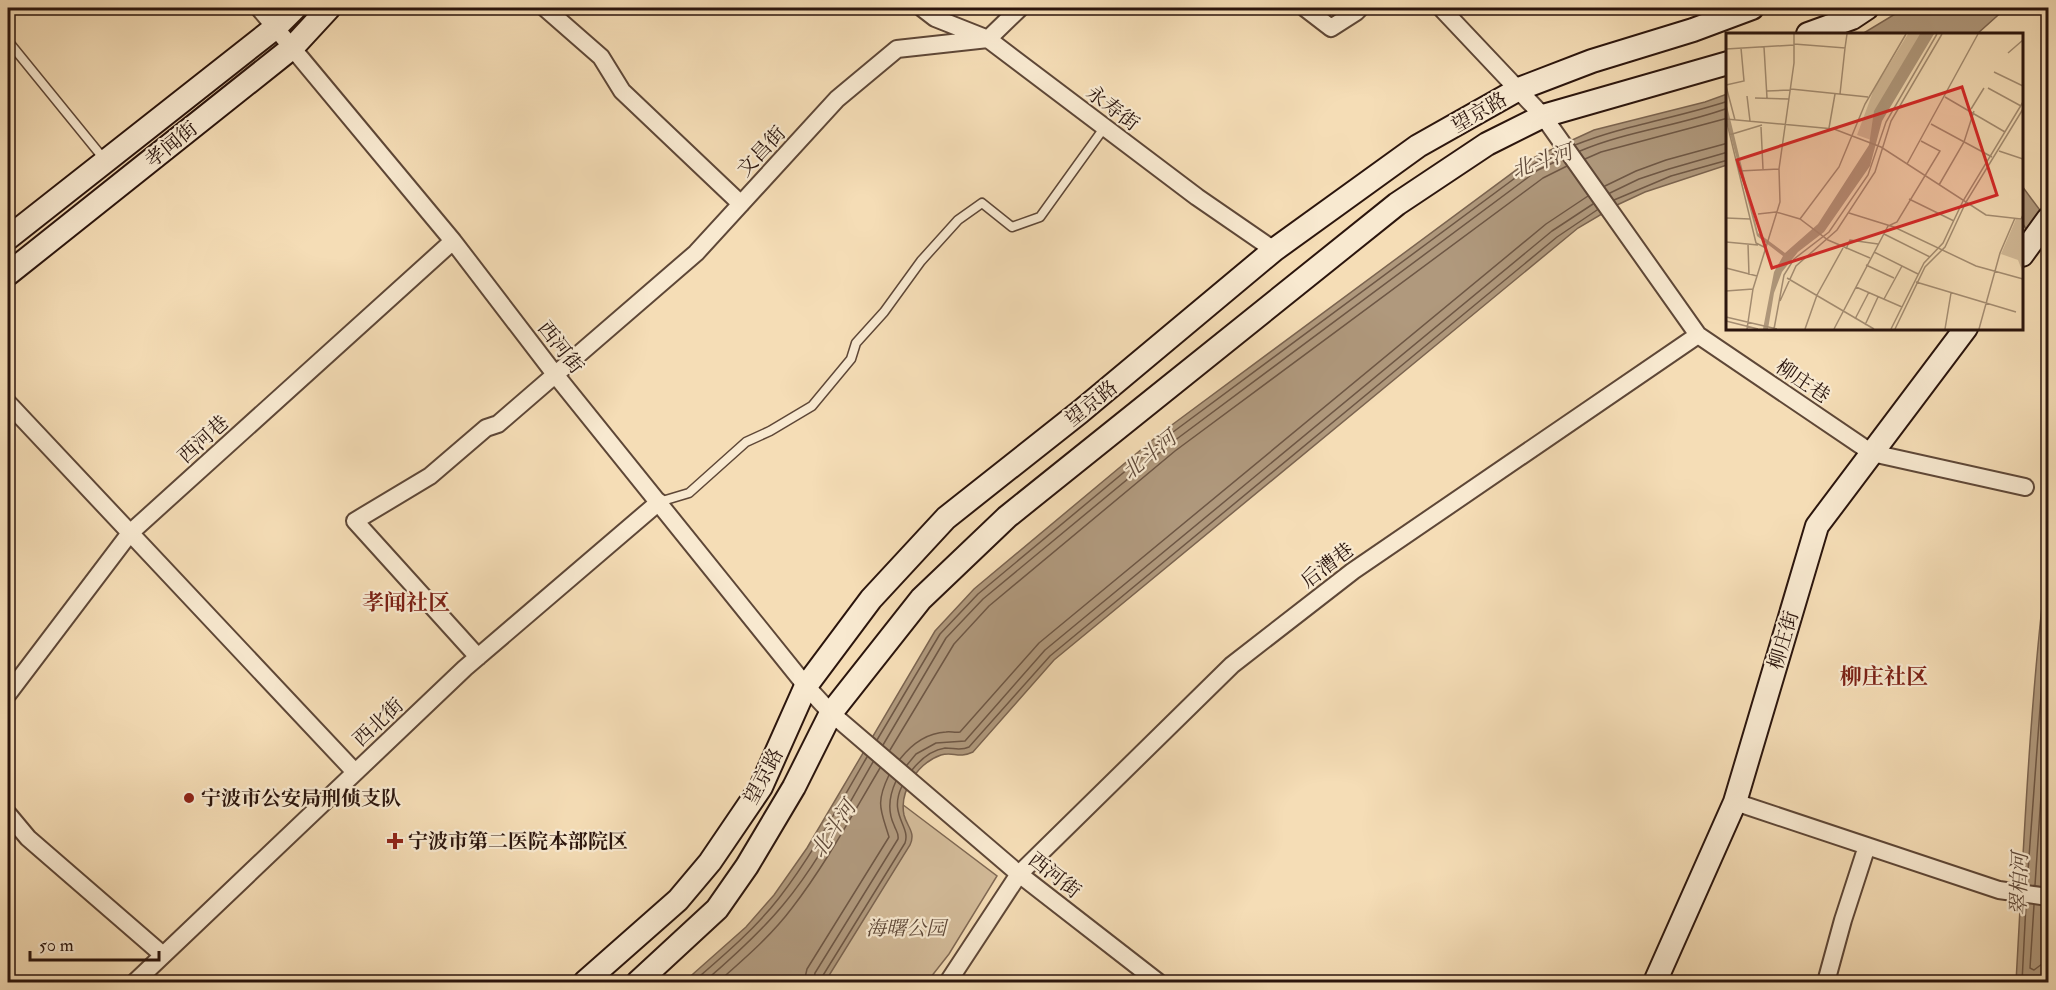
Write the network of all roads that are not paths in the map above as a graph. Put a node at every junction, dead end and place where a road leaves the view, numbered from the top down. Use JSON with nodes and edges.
{"nodes":[{"id":1,"x":259,"y":8,"type":"edge"},
{"id":2,"x":295,"y":8,"type":"edge"},
{"id":3,"x":329,"y":8,"type":"edge"},
{"id":4,"x":545,"y":8,"type":"edge"},
{"id":5,"x":922,"y":8,"type":"edge"},
{"id":6,"x":1020,"y":8,"type":"edge"},
{"id":7,"x":1305,"y":8,"type":"edge"},
{"id":8,"x":1360,"y":8,"type":"edge"},
{"id":9,"x":1441,"y":8,"type":"edge"},
{"id":10,"x":1752,"y":8,"type":"edge"},
{"id":11,"x":1866,"y":8,"type":"edge"},
{"id":12,"x":276,"y":27,"type":"junction"},
{"id":13,"x":1811,"y":33,"type":"edge"},
{"id":14,"x":988,"y":39,"type":"junction"},
{"id":15,"x":8,"y":41,"type":"edge"},
{"id":16,"x":293,"y":47,"type":"junction"},
{"id":17,"x":1726,"y":64,"type":"edge"},
{"id":18,"x":1519,"y":89,"type":"junction"},
{"id":19,"x":1543,"y":116,"type":"junction"},
{"id":20,"x":1104,"y":128,"type":"junction"},
{"id":21,"x":105,"y":161,"type":"junction"},
{"id":22,"x":741,"y":204,"type":"junction"},
{"id":23,"x":2049,"y":219,"type":"edge"},
{"id":24,"x":8,"y":238,"type":"edge"},
{"id":25,"x":453,"y":241,"type":"junction"},
{"id":26,"x":1274,"y":250,"type":"junction"},
{"id":27,"x":2023,"y":254,"type":"edge"},
{"id":28,"x":8,"y":274,"type":"edge"},
{"id":29,"x":1964,"y":330,"type":"edge"},
{"id":30,"x":1698,"y":335,"type":"junction"},
{"id":31,"x":554,"y":373,"type":"junction"},
{"id":32,"x":8,"y":403,"type":"edge"},
{"id":33,"x":1872,"y":453,"type":"junction"},
{"id":34,"x":2025,"y":487,"type":"dead end"},
{"id":35,"x":659,"y":502,"type":"junction"},
{"id":36,"x":130,"y":533,"type":"junction"},
{"id":37,"x":478,"y":657,"type":"junction"},
{"id":38,"x":806,"y":686,"type":"junction"},
{"id":39,"x":8,"y":694,"type":"edge"},
{"id":40,"x":831,"y":713,"type":"junction"},
{"id":41,"x":355,"y":772,"type":"junction"},
{"id":42,"x":1735,"y":802,"type":"junction"},
{"id":43,"x":8,"y":814,"type":"edge"},
{"id":44,"x":1867,"y":846,"type":"junction"},
{"id":45,"x":1019,"y":874,"type":"junction"},
{"id":46,"x":2049,"y":897,"type":"edge"},
{"id":47,"x":163,"y":955,"type":"junction"},
{"id":48,"x":135,"y":982,"type":"edge"},
{"id":49,"x":585,"y":982,"type":"edge"},
{"id":50,"x":638,"y":982,"type":"edge"},
{"id":51,"x":948,"y":982,"type":"edge"},
{"id":52,"x":1158,"y":982,"type":"edge"},
{"id":53,"x":1655,"y":982,"type":"edge"},
{"id":54,"x":1827,"y":982,"type":"edge"}],
"edges":[{"from":1,"to":12,"type":"street","name":"西河街"},
{"from":2,"to":12,"type":"main road","name":"孝闻街"},
{"from":3,"to":16,"type":"main road","name":"孝闻街"},
{"from":4,"to":22,"type":"street"},
{"from":5,"to":14,"type":"street","name":"永寿街"},
{"from":6,"to":14,"type":"street"},
{"from":7,"to":8,"type":"street"},
{"from":9,"to":18,"type":"street","name":"柳庄巷"},
{"from":10,"to":18,"type":"main road","name":"望京路"},
{"from":11,"to":13,"type":"main road"},
{"from":12,"to":16,"type":"street","name":"西河街"},
{"from":12,"to":21,"type":"main road","name":"孝闻街"},
{"from":14,"to":20,"type":"street","name":"永寿街"},
{"from":14,"to":22,"type":"street","name":"文昌街"},
{"from":15,"to":21,"type":"lane"},
{"from":16,"to":25,"type":"street","name":"西河街"},
{"from":16,"to":28,"type":"main road","name":"孝闻街"},
{"from":17,"to":19,"type":"main road","name":"望京路"},
{"from":18,"to":19,"type":"street","name":"柳庄巷"},
{"from":18,"to":26,"type":"main road","name":"望京路"},
{"from":19,"to":30,"type":"street","name":"柳庄巷"},
{"from":19,"to":40,"type":"main road","name":"望京路"},
{"from":20,"to":26,"type":"street","name":"永寿街"},
{"from":20,"to":35,"type":"lane"},
{"from":21,"to":24,"type":"main road","name":"孝闻街"},
{"from":22,"to":31,"type":"street","name":"文昌街"},
{"from":23,"to":27,"type":"main road"},
{"from":25,"to":31,"type":"street","name":"西河街"},
{"from":25,"to":36,"type":"street","name":"西河巷"},
{"from":26,"to":38,"type":"main road","name":"望京路"},
{"from":29,"to":33,"type":"main road","name":"柳庄街"},
{"from":30,"to":33,"type":"street","name":"柳庄巷"},
{"from":30,"to":45,"type":"street","name":"后漕巷"},
{"from":31,"to":35,"type":"street","name":"西河街"},
{"from":31,"to":37,"type":"street","name":"文昌街"},
{"from":32,"to":36,"type":"street"},
{"from":33,"to":34,"type":"street","name":"柳庄巷"},
{"from":33,"to":42,"type":"main road","name":"柳庄街"},
{"from":35,"to":37,"type":"street","name":"西北街"},
{"from":35,"to":38,"type":"street","name":"西河街"},
{"from":36,"to":39,"type":"street","name":"西河巷"},
{"from":36,"to":41,"type":"street"},
{"from":37,"to":41,"type":"street","name":"西北街"},
{"from":38,"to":40,"type":"street","name":"西河街"},
{"from":38,"to":49,"type":"main road","name":"望京路"},
{"from":40,"to":45,"type":"street","name":"西河街"},
{"from":40,"to":50,"type":"main road","name":"望京路"},
{"from":41,"to":47,"type":"street","name":"西北街"},
{"from":42,"to":44,"type":"street"},
{"from":42,"to":53,"type":"main road","name":"柳庄街"},
{"from":43,"to":47,"type":"street"},
{"from":44,"to":46,"type":"street"},
{"from":44,"to":54,"type":"street"},
{"from":45,"to":51,"type":"street","name":"后漕巷"},
{"from":45,"to":52,"type":"street","name":"西河街"},
{"from":47,"to":48,"type":"street","name":"西北街"}]}
